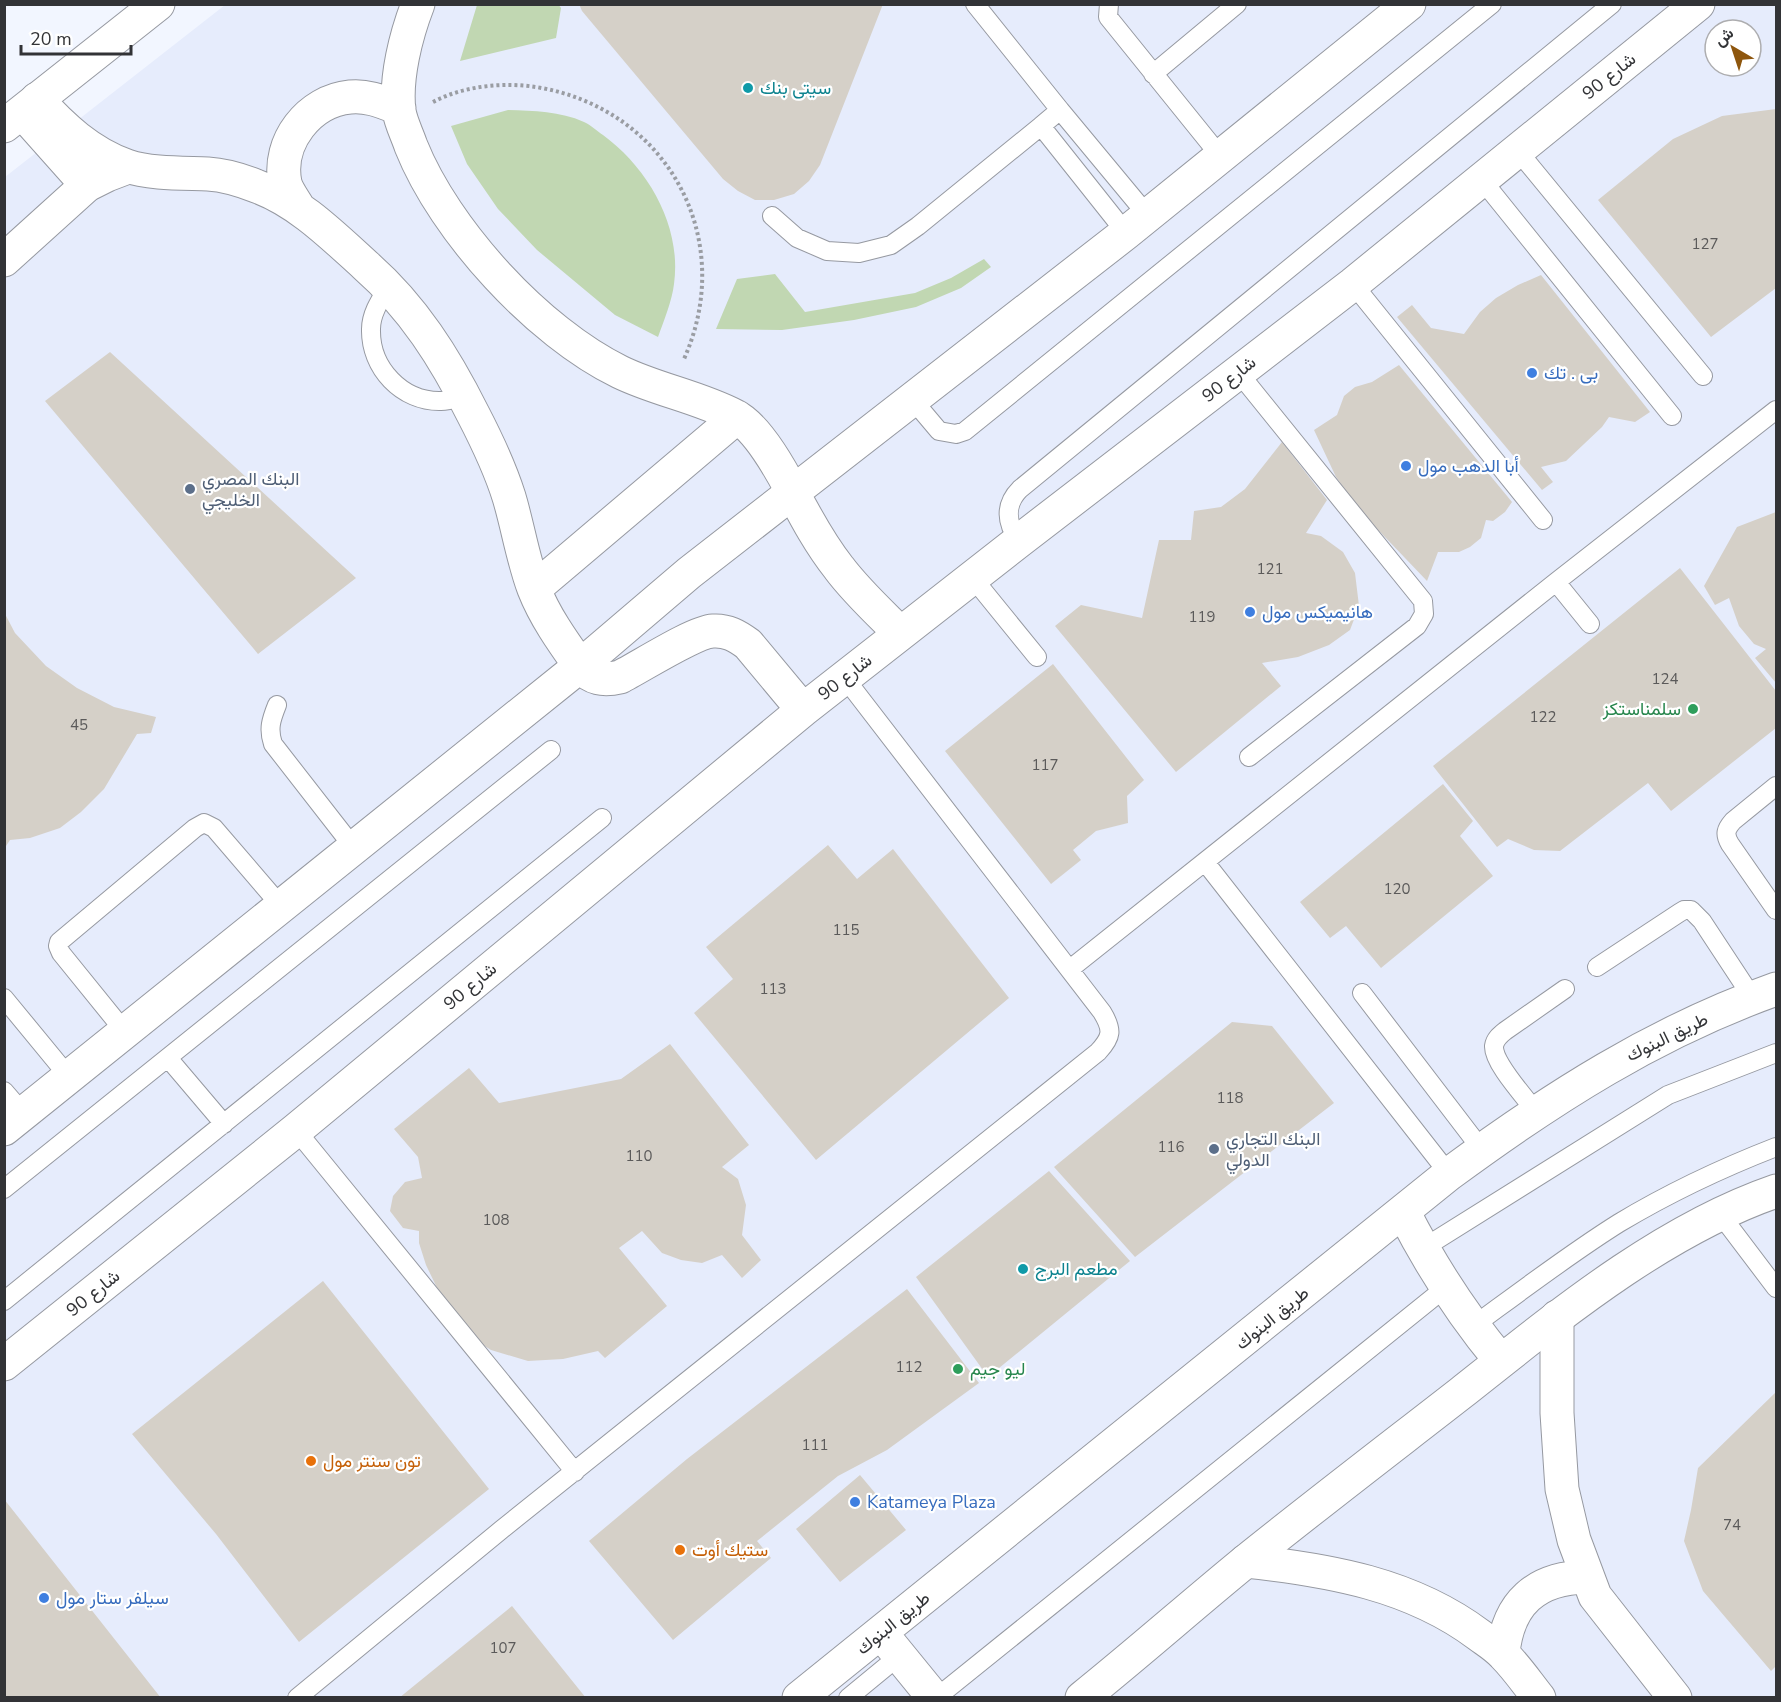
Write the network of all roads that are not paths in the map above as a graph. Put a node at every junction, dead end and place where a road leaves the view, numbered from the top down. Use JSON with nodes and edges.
{"nodes":[{"id":1,"x":158,"y":4,"type":"edge"},
{"id":2,"x":418,"y":4,"type":"edge"},
{"id":3,"x":975,"y":4,"type":"edge"},
{"id":4,"x":1109,"y":4,"type":"edge"},
{"id":5,"x":1237,"y":4,"type":"edge"},
{"id":6,"x":1492,"y":4,"type":"edge"},
{"id":7,"x":1612,"y":4,"type":"edge"},
{"id":8,"x":1698,"y":4,"type":"edge"},
{"id":9,"x":1393,"y":10,"type":"edge"},
{"id":10,"x":1154,"y":74,"type":"junction"},
{"id":11,"x":1060,"y":110,"type":"junction"},
{"id":12,"x":21,"y":112,"type":"edge"},
{"id":13,"x":400,"y":114,"type":"junction"},
{"id":14,"x":1041,"y":126,"type":"junction"},
{"id":15,"x":1518,"y":151,"type":"junction"},
{"id":16,"x":1221,"y":157,"type":"junction"},
{"id":17,"x":128,"y":167,"type":"junction"},
{"id":18,"x":1482,"y":180,"type":"junction"},
{"id":19,"x":87,"y":186,"type":"junction"},
{"id":20,"x":298,"y":207,"type":"junction"},
{"id":21,"x":772,"y":216,"type":"dead end"},
{"id":22,"x":1137,"y":224,"type":"junction"},
{"id":23,"x":4,"y":260,"type":"edge"},
{"id":24,"x":1353,"y":284,"type":"junction"},
{"id":25,"x":389,"y":286,"type":"junction"},
{"id":26,"x":1238,"y":372,"type":"junction"},
{"id":27,"x":1703,"y":376,"type":"dead end"},
{"id":28,"x":464,"y":396,"type":"junction"},
{"id":29,"x":912,"y":399,"type":"junction"},
{"id":30,"x":1776,"y":410,"type":"edge"},
{"id":31,"x":1671,"y":416,"type":"dead end"},
{"id":32,"x":737,"y":417,"type":"junction"},
{"id":33,"x":792,"y":491,"type":"junction"},
{"id":34,"x":1543,"y":520,"type":"dead end"},
{"id":35,"x":1019,"y":541,"type":"junction"},
{"id":36,"x":972,"y":577,"type":"junction"},
{"id":37,"x":1556,"y":582,"type":"junction"},
{"id":38,"x":534,"y":589,"type":"junction"},
{"id":39,"x":1590,"y":624,"type":"dead end"},
{"id":40,"x":900,"y":633,"type":"junction"},
{"id":41,"x":1036,"y":657,"type":"dead end"},
{"id":42,"x":580,"y":666,"type":"junction"},
{"id":43,"x":844,"y":677,"type":"junction"},
{"id":44,"x":277,"y":705,"type":"dead end"},
{"id":45,"x":803,"y":710,"type":"junction"},
{"id":46,"x":551,"y":750,"type":"dead end"},
{"id":47,"x":1249,"y":757,"type":"dead end"},
{"id":48,"x":1776,"y":786,"type":"edge"},
{"id":49,"x":602,"y":818,"type":"dead end"},
{"id":50,"x":354,"y":848,"type":"junction"},
{"id":51,"x":1204,"y":862,"type":"junction"},
{"id":52,"x":281,"y":906,"type":"junction"},
{"id":53,"x":1776,"y":910,"type":"edge"},
{"id":54,"x":1596,"y":967,"type":"dead end"},
{"id":55,"x":1070,"y":969,"type":"junction"},
{"id":56,"x":1565,"y":989,"type":"dead end"},
{"id":57,"x":1362,"y":993,"type":"dead end"},
{"id":58,"x":1764,"y":993,"type":"edge"},
{"id":59,"x":4,"y":998,"type":"edge"},
{"id":60,"x":125,"y":1032,"type":"junction"},
{"id":61,"x":1776,"y":1053,"type":"edge"},
{"id":62,"x":168,"y":1058,"type":"junction"},
{"id":63,"x":69,"y":1077,"type":"junction"},
{"id":64,"x":11,"y":1111,"type":"edge"},
{"id":65,"x":1536,"y":1112,"type":"junction"},
{"id":66,"x":224,"y":1124,"type":"junction"},
{"id":67,"x":296,"y":1130,"type":"junction"},
{"id":68,"x":1776,"y":1147,"type":"edge"},
{"id":69,"x":1482,"y":1150,"type":"junction"},
{"id":70,"x":1449,"y":1174,"type":"junction"},
{"id":71,"x":4,"y":1189,"type":"edge"},
{"id":72,"x":1774,"y":1196,"type":"edge"},
{"id":73,"x":1404,"y":1213,"type":"junction"},
{"id":74,"x":1720,"y":1214,"type":"junction"},
{"id":75,"x":1422,"y":1249,"type":"junction"},
{"id":76,"x":1445,"y":1288,"type":"junction"},
{"id":77,"x":1776,"y":1288,"type":"edge"},
{"id":78,"x":4,"y":1301,"type":"edge"},
{"id":79,"x":1557,"y":1317,"type":"junction"},
{"id":80,"x":1472,"y":1327,"type":"junction"},
{"id":81,"x":1501,"y":1361,"type":"junction"},
{"id":82,"x":4,"y":1364,"type":"edge"},
{"id":83,"x":575,"y":1472,"type":"junction"},
{"id":84,"x":1246,"y":1561,"type":"junction"},
{"id":85,"x":1586,"y":1577,"type":"junction"},
{"id":86,"x":890,"y":1644,"type":"junction"},
{"id":87,"x":1503,"y":1653,"type":"junction"},
{"id":88,"x":1084,"y":1697,"type":"edge"},
{"id":89,"x":297,"y":1698,"type":"edge"},
{"id":90,"x":799,"y":1698,"type":"edge"},
{"id":91,"x":848,"y":1698,"type":"edge"},
{"id":92,"x":935,"y":1698,"type":"edge"},
{"id":93,"x":1539,"y":1698,"type":"edge"},
{"id":94,"x":1675,"y":1698,"type":"edge"}],
"edges":[{"from":1,"to":12,"type":"street"},
{"from":2,"to":13,"type":"street"},
{"from":3,"to":11,"type":"lane"},
{"from":4,"to":10,"type":"lane"},
{"from":5,"to":10,"type":"lane"},
{"from":6,"to":29,"type":"lane"},
{"from":7,"to":35,"type":"lane"},
{"from":8,"to":15,"type":"street","name":"شارع 90"},
{"from":9,"to":16,"type":"street"},
{"from":10,"to":16,"type":"lane"},
{"from":11,"to":14,"type":"lane"},
{"from":11,"to":22,"type":"lane"},
{"from":12,"to":17,"type":"street"},
{"from":12,"to":19,"type":"street"},
{"from":13,"to":20,"type":"street"},
{"from":13,"to":32,"type":"street"},
{"from":14,"to":21,"type":"lane"},
{"from":14,"to":22,"type":"lane"},
{"from":15,"to":18,"type":"street","name":"شارع 90"},
{"from":15,"to":27,"type":"lane"},
{"from":16,"to":22,"type":"street"},
{"from":17,"to":19,"type":"street"},
{"from":17,"to":20,"type":"street"},
{"from":18,"to":24,"type":"street","name":"شارع 90"},
{"from":18,"to":31,"type":"lane"},
{"from":19,"to":23,"type":"street"},
{"from":20,"to":25,"type":"street"},
{"from":22,"to":29,"type":"street"},
{"from":24,"to":26,"type":"street","name":"شارع 90"},
{"from":24,"to":34,"type":"lane"},
{"from":25,"to":28,"type":"street"},
{"from":25,"to":28,"type":"lane"},
{"from":26,"to":35,"type":"street","name":"شارع 90"},
{"from":26,"to":47,"type":"lane"},
{"from":28,"to":38,"type":"street"},
{"from":29,"to":33,"type":"street"},
{"from":30,"to":37,"type":"lane"},
{"from":32,"to":33,"type":"street"},
{"from":32,"to":38,"type":"street"},
{"from":33,"to":40,"type":"street"},
{"from":33,"to":42,"type":"street"},
{"from":35,"to":36,"type":"street","name":"شارع 90"},
{"from":36,"to":40,"type":"street","name":"شارع 90"},
{"from":36,"to":41,"type":"lane"},
{"from":37,"to":39,"type":"lane"},
{"from":37,"to":51,"type":"lane"},
{"from":38,"to":42,"type":"street"},
{"from":40,"to":43,"type":"street","name":"شارع 90"},
{"from":42,"to":45,"type":"street"},
{"from":42,"to":50,"type":"street"},
{"from":43,"to":45,"type":"street","name":"شارع 90"},
{"from":43,"to":55,"type":"lane"},
{"from":44,"to":50,"type":"lane"},
{"from":45,"to":67,"type":"street","name":"شارع 90"},
{"from":46,"to":62,"type":"lane"},
{"from":48,"to":53,"type":"lane"},
{"from":49,"to":66,"type":"lane"},
{"from":50,"to":52,"type":"street"},
{"from":51,"to":55,"type":"lane"},
{"from":51,"to":70,"type":"lane"},
{"from":52,"to":60,"type":"street"},
{"from":52,"to":60,"type":"lane"},
{"from":54,"to":58,"type":"lane"},
{"from":55,"to":83,"type":"lane"},
{"from":56,"to":65,"type":"lane"},
{"from":57,"to":69,"type":"lane"},
{"from":58,"to":65,"type":"street","name":"طريق البنوك"},
{"from":59,"to":63,"type":"lane"},
{"from":60,"to":63,"type":"street"},
{"from":61,"to":75,"type":"lane"},
{"from":62,"to":66,"type":"lane"},
{"from":62,"to":71,"type":"lane"},
{"from":63,"to":64,"type":"street"},
{"from":65,"to":69,"type":"street","name":"طريق البنوك"},
{"from":66,"to":78,"type":"lane"},
{"from":67,"to":82,"type":"street","name":"شارع 90"},
{"from":67,"to":83,"type":"lane"},
{"from":68,"to":80,"type":"lane"},
{"from":69,"to":70,"type":"street","name":"طريق البنوك"},
{"from":70,"to":73,"type":"street","name":"طريق البنوك"},
{"from":72,"to":74,"type":"street"},
{"from":73,"to":75,"type":"street"},
{"from":73,"to":86,"type":"street","name":"طريق البنوك"},
{"from":74,"to":77,"type":"lane"},
{"from":74,"to":79,"type":"street"},
{"from":75,"to":76,"type":"street"},
{"from":76,"to":80,"type":"street"},
{"from":76,"to":92,"type":"lane"},
{"from":79,"to":81,"type":"street"},
{"from":79,"to":85,"type":"street"},
{"from":80,"to":81,"type":"street"},
{"from":81,"to":84,"type":"street"},
{"from":83,"to":89,"type":"lane"},
{"from":84,"to":87,"type":"street"},
{"from":84,"to":88,"type":"street"},
{"from":85,"to":87,"type":"street"},
{"from":85,"to":94,"type":"street"},
{"from":86,"to":90,"type":"street","name":"طريق البنوك"},
{"from":86,"to":91,"type":"lane"},
{"from":86,"to":92,"type":"street"},
{"from":87,"to":93,"type":"street"}]}
